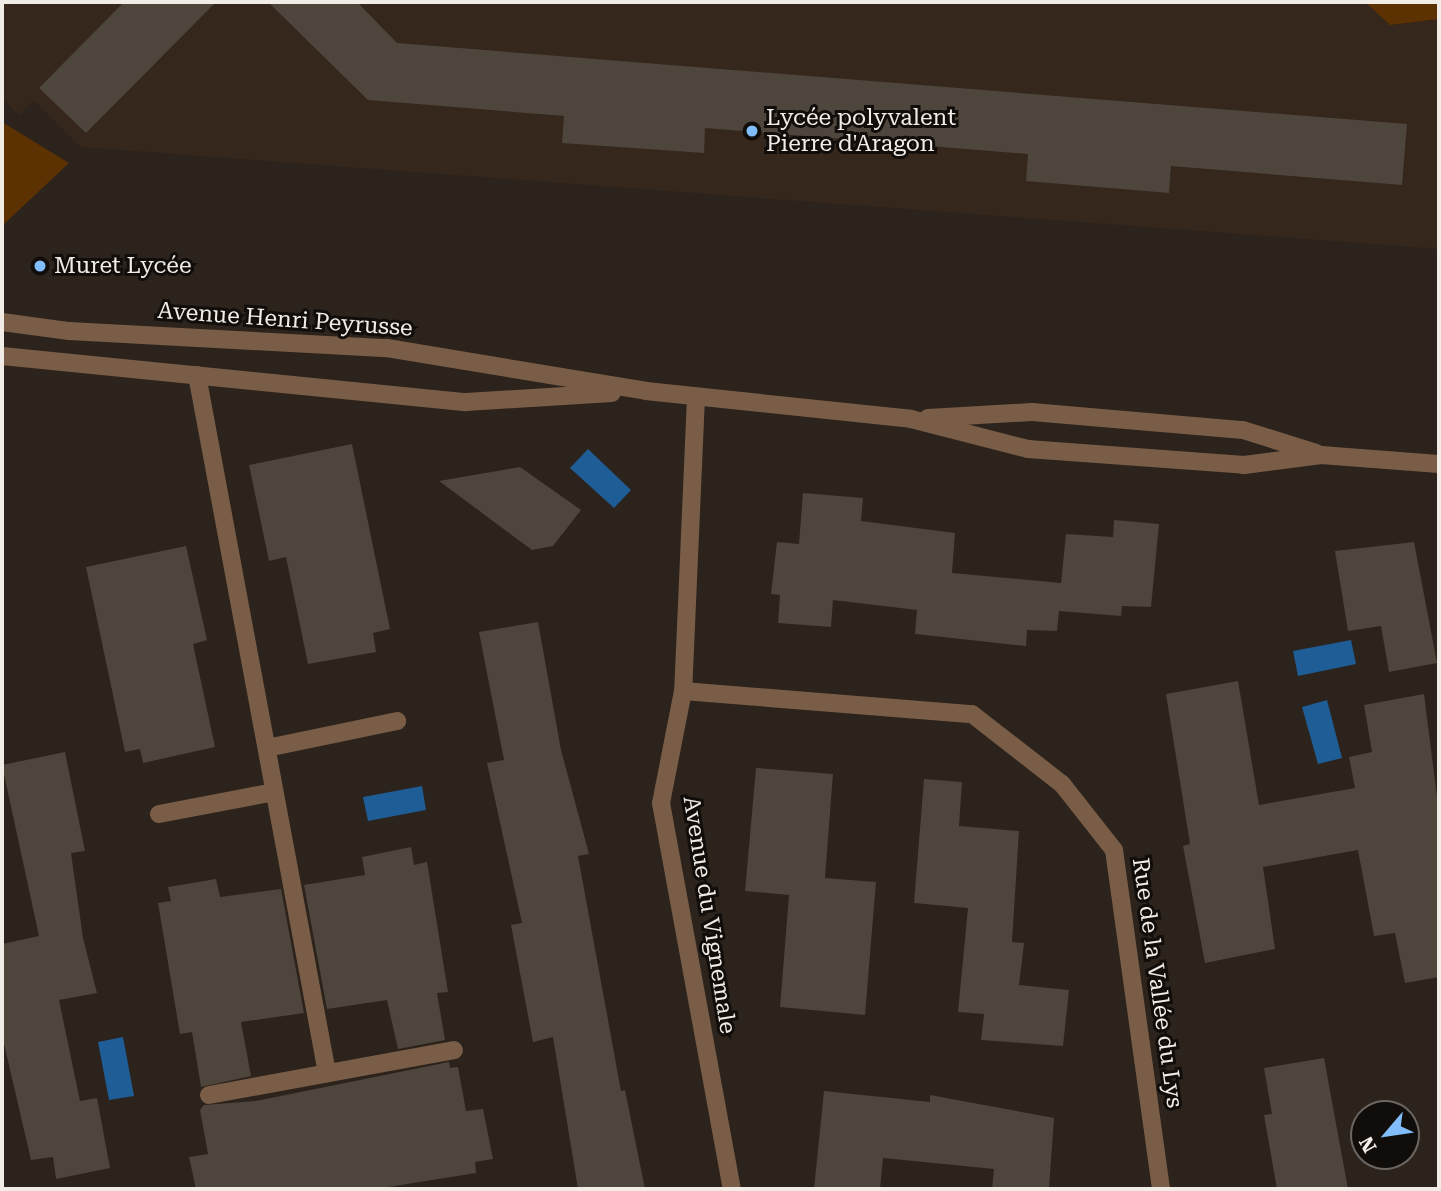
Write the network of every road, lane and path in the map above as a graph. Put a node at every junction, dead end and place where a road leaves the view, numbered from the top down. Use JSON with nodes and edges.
{"nodes":[{"id":1,"x":2,"y":322,"type":"edge"},
{"id":2,"x":2,"y":355,"type":"edge"},
{"id":3,"x":197,"y":375,"type":"junction"},
{"id":4,"x":646,"y":391,"type":"junction"},
{"id":5,"x":696,"y":397,"type":"junction"},
{"id":6,"x":911,"y":419,"type":"junction"},
{"id":7,"x":1321,"y":455,"type":"junction"},
{"id":8,"x":1439,"y":464,"type":"edge"},
{"id":9,"x":682,"y":691,"type":"junction"},
{"id":10,"x":397,"y":721,"type":"dead end"},
{"id":11,"x":267,"y":748,"type":"junction"},
{"id":12,"x":275,"y":792,"type":"junction"},
{"id":13,"x":159,"y":814,"type":"dead end"},
{"id":14,"x":454,"y":1050,"type":"dead end"},
{"id":15,"x":327,"y":1073,"type":"junction"},
{"id":16,"x":209,"y":1095,"type":"dead end"},
{"id":17,"x":732,"y":1189,"type":"edge"},
{"id":18,"x":1161,"y":1189,"type":"edge"}],
"edges":[{"from":1,"to":4,"type":"street","name":"Avenue Henri Peyrusse"},
{"from":2,"to":3,"type":"street","name":"Avenue Henri Peyrusse"},
{"from":3,"to":4,"type":"street","name":"Avenue Henri Peyrusse"},
{"from":3,"to":11,"type":"street"},
{"from":4,"to":5,"type":"street","name":"Avenue Henri Peyrusse"},
{"from":5,"to":6,"type":"street","name":"Avenue Henri Peyrusse"},
{"from":5,"to":9,"type":"street","name":"Avenue du Vignemale"},
{"from":6,"to":7,"type":"street","name":"Avenue Henri Peyrusse"},
{"from":6,"to":7,"type":"street","name":"Avenue Henri Peyrusse"},
{"from":7,"to":8,"type":"street","name":"Avenue Henri Peyrusse"},
{"from":9,"to":17,"type":"street","name":"Avenue du Vignemale"},
{"from":9,"to":18,"type":"street","name":"Rue de la Vallée du Lys"},
{"from":10,"to":11,"type":"street"},
{"from":11,"to":12,"type":"street"},
{"from":12,"to":13,"type":"street"},
{"from":12,"to":15,"type":"street"},
{"from":14,"to":15,"type":"street"},
{"from":15,"to":16,"type":"street"}]}
